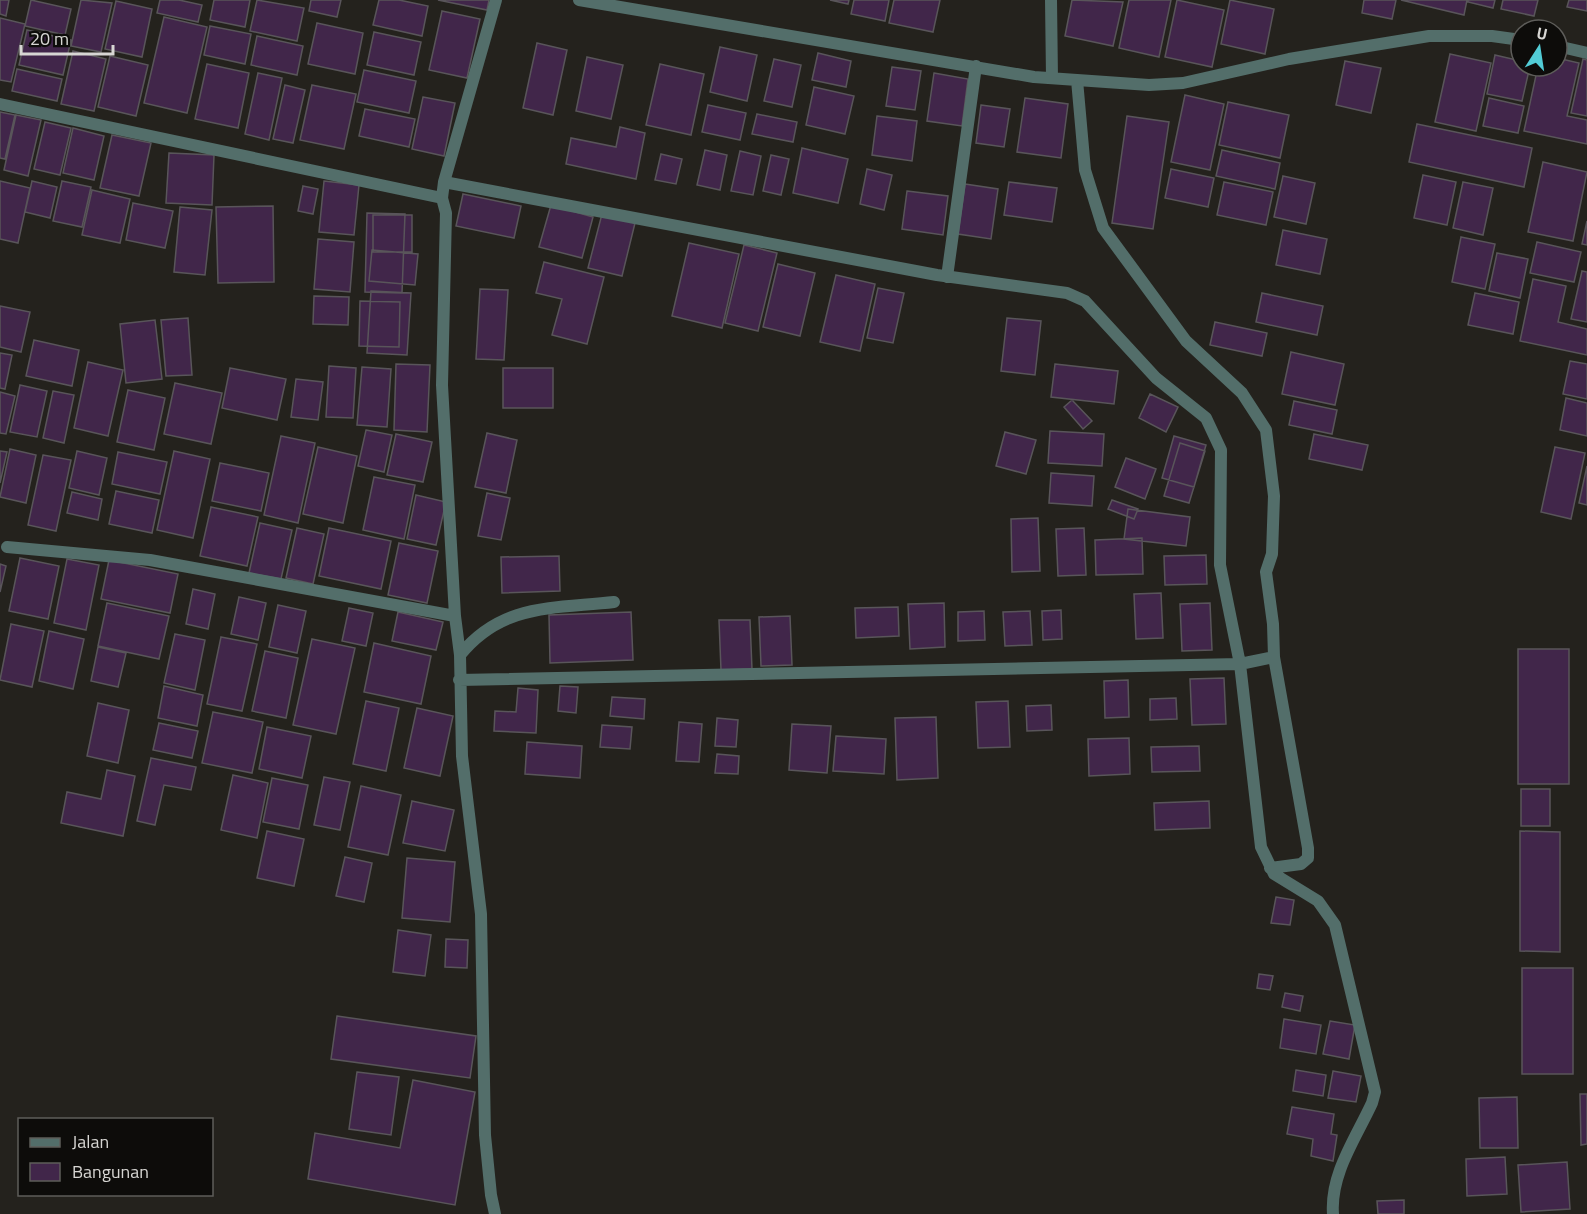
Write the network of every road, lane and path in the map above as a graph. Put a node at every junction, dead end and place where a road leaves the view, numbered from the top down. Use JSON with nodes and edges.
{"nodes":[{"id":1,"x":496,"y":0,"type":"edge"},
{"id":2,"x":579,"y":0,"type":"edge"},
{"id":3,"x":1050,"y":0,"type":"edge"},
{"id":4,"x":1509,"y":38,"type":"edge"},
{"id":5,"x":1569,"y":48,"type":"edge"},
{"id":6,"x":1587,"y":52,"type":"edge"},
{"id":7,"x":975,"y":66,"type":"junction"},
{"id":8,"x":1052,"y":78,"type":"junction"},
{"id":9,"x":1077,"y":80,"type":"junction"},
{"id":10,"x":0,"y":104,"type":"edge"},
{"id":11,"x":444,"y":182,"type":"junction"},
{"id":12,"x":442,"y":198,"type":"junction"},
{"id":13,"x":947,"y":277,"type":"junction"},
{"id":14,"x":7,"y":547,"type":"dead end"},
{"id":15,"x":614,"y":602,"type":"dead end"},
{"id":16,"x":455,"y":616,"type":"junction"},
{"id":17,"x":460,"y":655,"type":"junction"},
{"id":18,"x":1265,"y":659,"type":"junction"},
{"id":19,"x":1240,"y":664,"type":"junction"},
{"id":20,"x":459,"y":680,"type":"junction"},
{"id":21,"x":1275,"y":868,"type":"junction"},
{"id":22,"x":495,"y":1214,"type":"edge"},
{"id":23,"x":1333,"y":1214,"type":"edge"}],
"edges":[{"from":1,"to":11,"type":"street"},
{"from":2,"to":7,"type":"street"},
{"from":3,"to":8,"type":"street"},
{"from":4,"to":9,"type":"street"},
{"from":5,"to":6,"type":"street"},
{"from":7,"to":8,"type":"street"},
{"from":7,"to":13,"type":"street"},
{"from":8,"to":9,"type":"street"},
{"from":9,"to":18,"type":"street"},
{"from":10,"to":12,"type":"street"},
{"from":11,"to":12,"type":"street"},
{"from":11,"to":13,"type":"street"},
{"from":12,"to":16,"type":"street"},
{"from":13,"to":19,"type":"street"},
{"from":14,"to":16,"type":"street"},
{"from":15,"to":17,"type":"street"},
{"from":16,"to":17,"type":"street"},
{"from":17,"to":20,"type":"street"},
{"from":18,"to":19,"type":"street"},
{"from":18,"to":21,"type":"street"},
{"from":19,"to":20,"type":"street"},
{"from":19,"to":21,"type":"street"},
{"from":20,"to":22,"type":"street"},
{"from":21,"to":23,"type":"street"}]}
